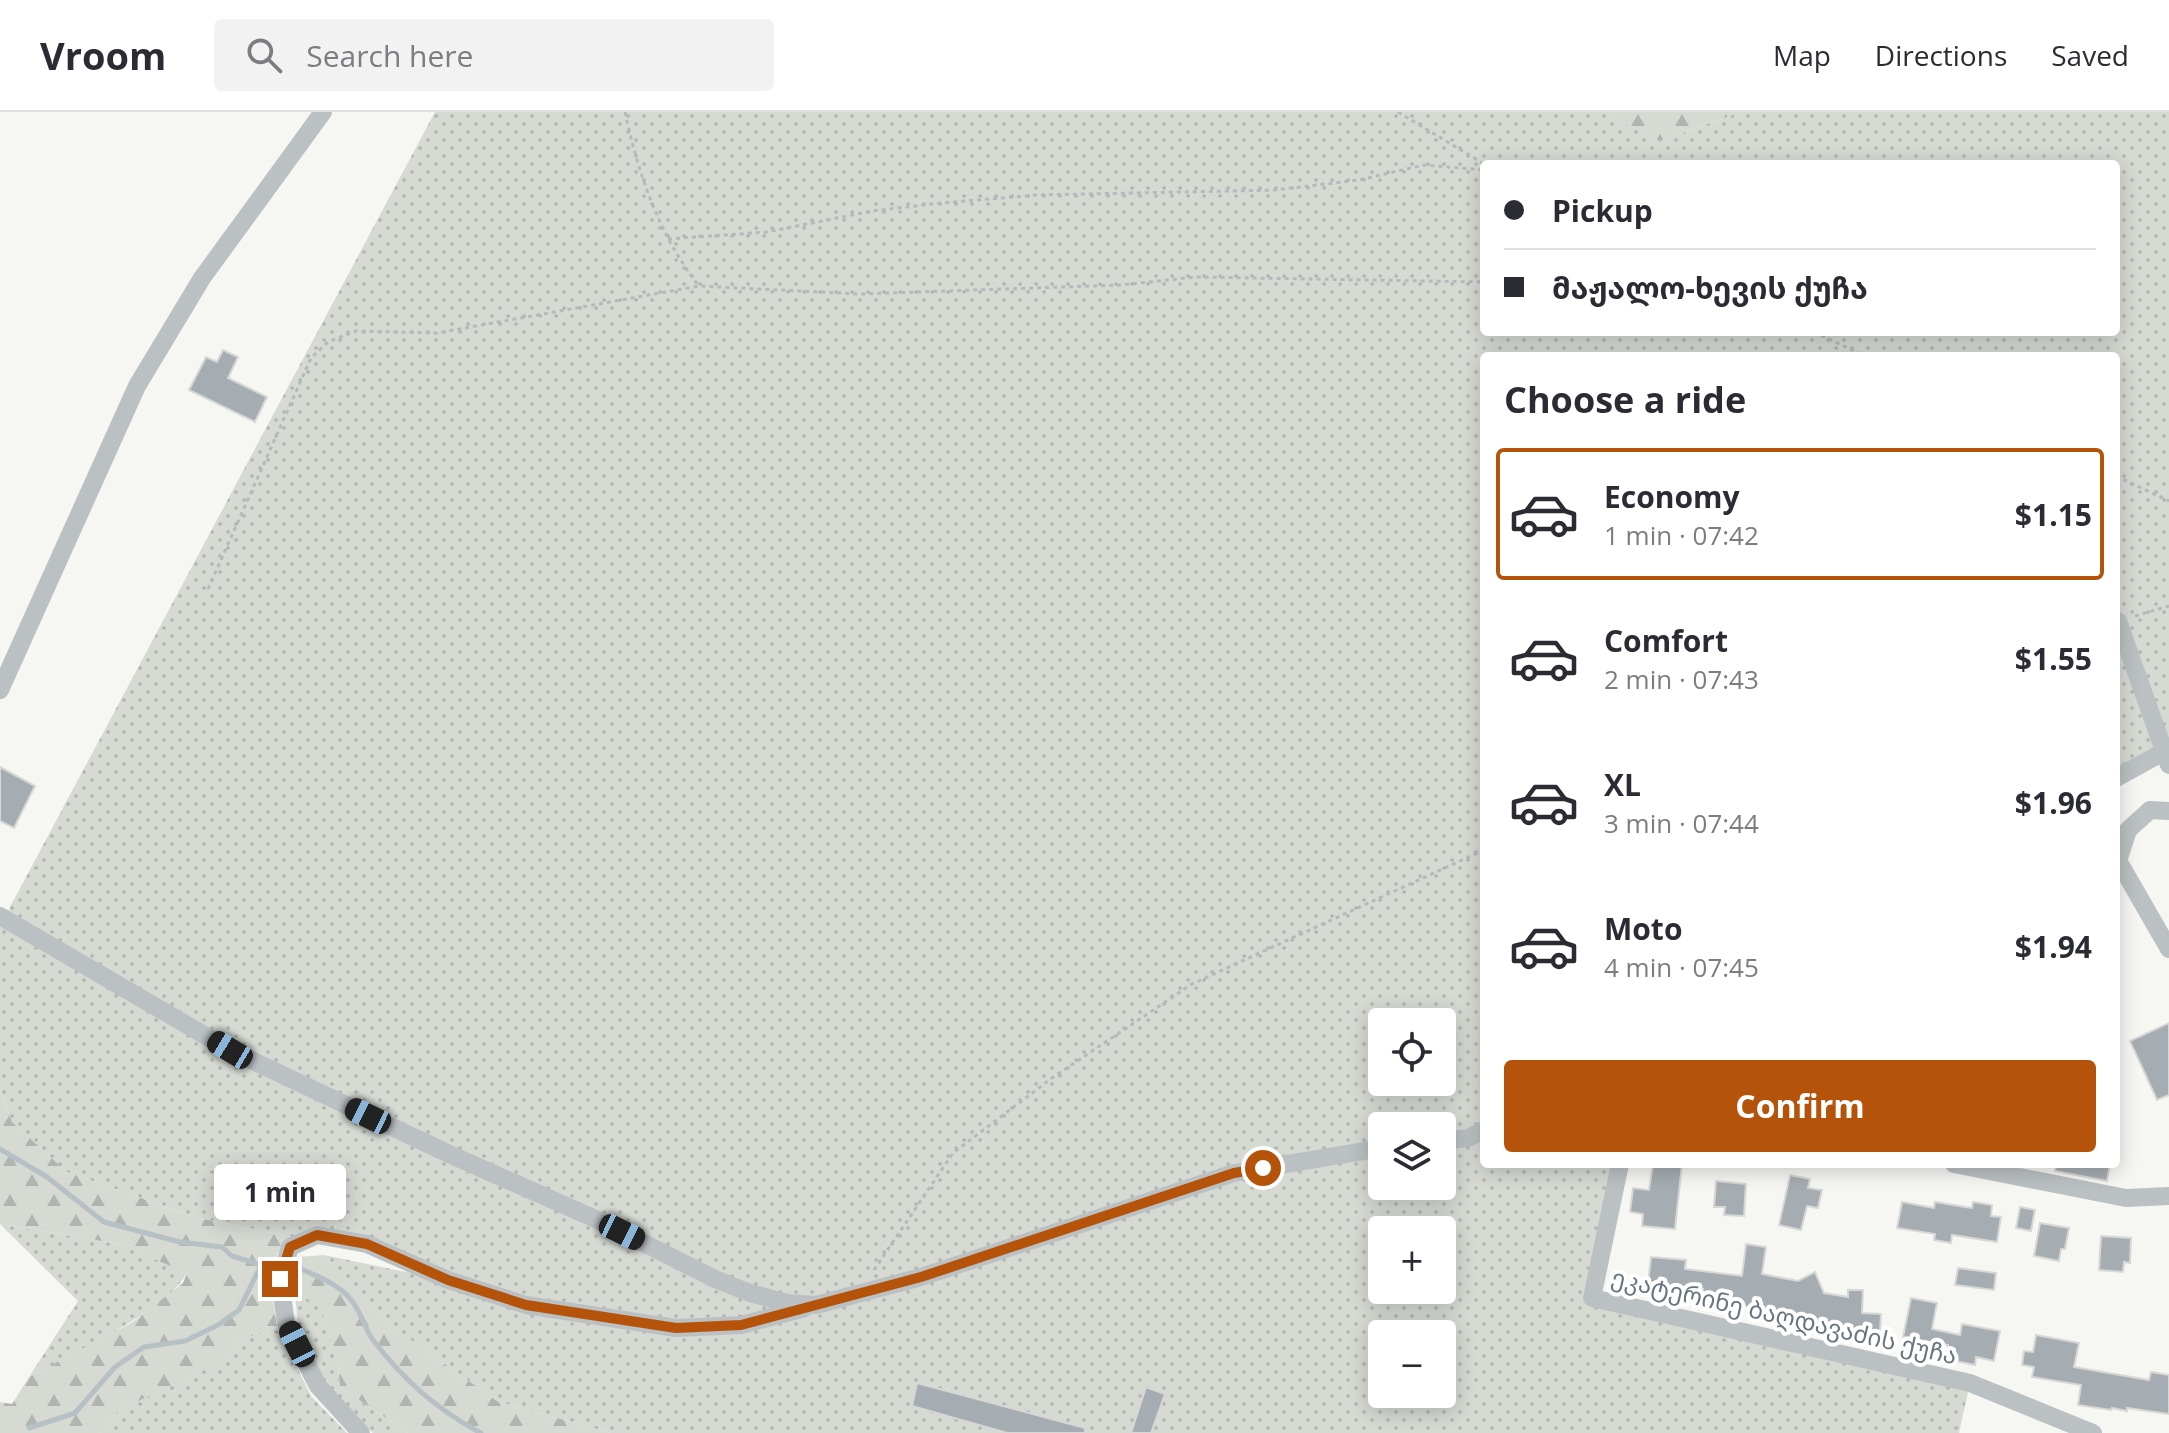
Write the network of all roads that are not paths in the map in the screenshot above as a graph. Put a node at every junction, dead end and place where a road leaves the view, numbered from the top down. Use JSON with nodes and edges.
{"nodes":[{"id":1,"x":323,"y":112,"type":"edge"},
{"id":2,"x":2120,"y":627,"type":"edge"},
{"id":3,"x":0,"y":690,"type":"edge"},
{"id":4,"x":2167,"y":756,"type":"edge"},
{"id":5,"x":2120,"y":776,"type":"edge"},
{"id":6,"x":2169,"y":811,"type":"edge"},
{"id":7,"x":2120,"y":851,"type":"edge"},
{"id":8,"x":2120,"y":864,"type":"edge"},
{"id":9,"x":0,"y":916,"type":"edge"},
{"id":10,"x":2169,"y":949,"type":"edge"},
{"id":11,"x":1480,"y":1132,"type":"edge"},
{"id":12,"x":1456,"y":1139,"type":"edge"},
{"id":13,"x":1368,"y":1150,"type":"edge"},
{"id":14,"x":1619,"y":1168,"type":"edge"},
{"id":15,"x":1974,"y":1168,"type":"edge"},
{"id":16,"x":2169,"y":1196,"type":"edge"},
{"id":17,"x":816,"y":1305,"type":"junction"},
{"id":18,"x":361,"y":1433,"type":"edge"},
{"id":19,"x":2093,"y":1433,"type":"edge"}],
"edges":[{"from":1,"to":3,"type":"street"},
{"from":2,"to":4,"type":"street"},
{"from":4,"to":5,"type":"street"},
{"from":6,"to":7,"type":"street"},
{"from":8,"to":10,"type":"street"},
{"from":9,"to":17,"type":"street"},
{"from":11,"to":12,"type":"street"},
{"from":13,"to":17,"type":"street"},
{"from":14,"to":19,"type":"street","name":"ეკატერინე ბაღდავაძის ქუჩა"},
{"from":15,"to":16,"type":"street"},
{"from":17,"to":18,"type":"street"}]}
